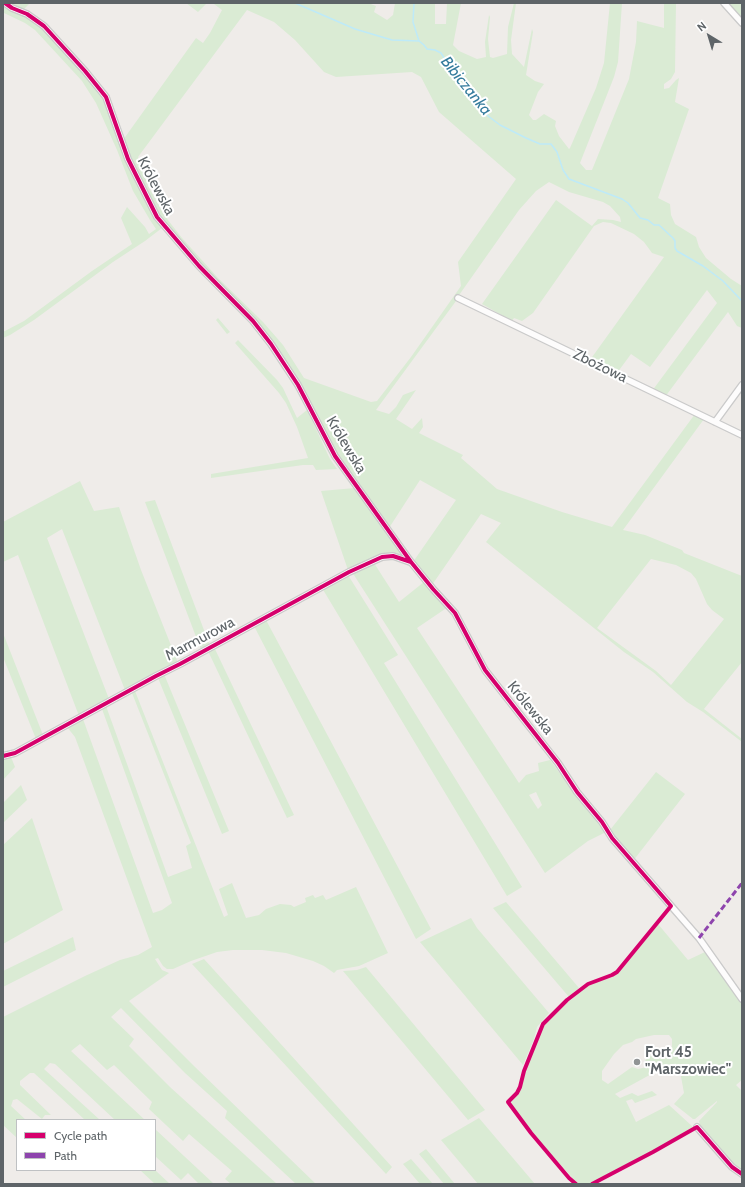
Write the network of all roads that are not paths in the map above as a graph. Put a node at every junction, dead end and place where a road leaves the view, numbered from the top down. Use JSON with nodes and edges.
{"nodes":[{"id":1,"x":5,"y":3,"type":"edge"},
{"id":2,"x":724,"y":3,"type":"edge"},
{"id":3,"x":742,"y":23,"type":"edge"},
{"id":4,"x":458,"y":298,"type":"dead end"},
{"id":5,"x":742,"y":385,"type":"edge"},
{"id":6,"x":715,"y":422,"type":"junction"},
{"id":7,"x":742,"y":435,"type":"edge"},
{"id":8,"x":411,"y":562,"type":"junction"},
{"id":9,"x":3,"y":756,"type":"edge"},
{"id":10,"x":742,"y":999,"type":"edge"},
{"id":11,"x":697,"y":1127,"type":"dead end"},
{"id":12,"x":742,"y":1174,"type":"edge"}],
"edges":[{"from":1,"to":8,"type":"street","name":"Królewska"},
{"from":2,"to":3,"type":"street"},
{"from":4,"to":6,"type":"street","name":"Zbożowa"},
{"from":5,"to":6,"type":"street"},
{"from":6,"to":7,"type":"street","name":"Zbożowa"},
{"from":8,"to":9,"type":"street","name":"Marmurowa"},
{"from":8,"to":10,"type":"street","name":"Królewska"},
{"from":11,"to":12,"type":"street"}]}
